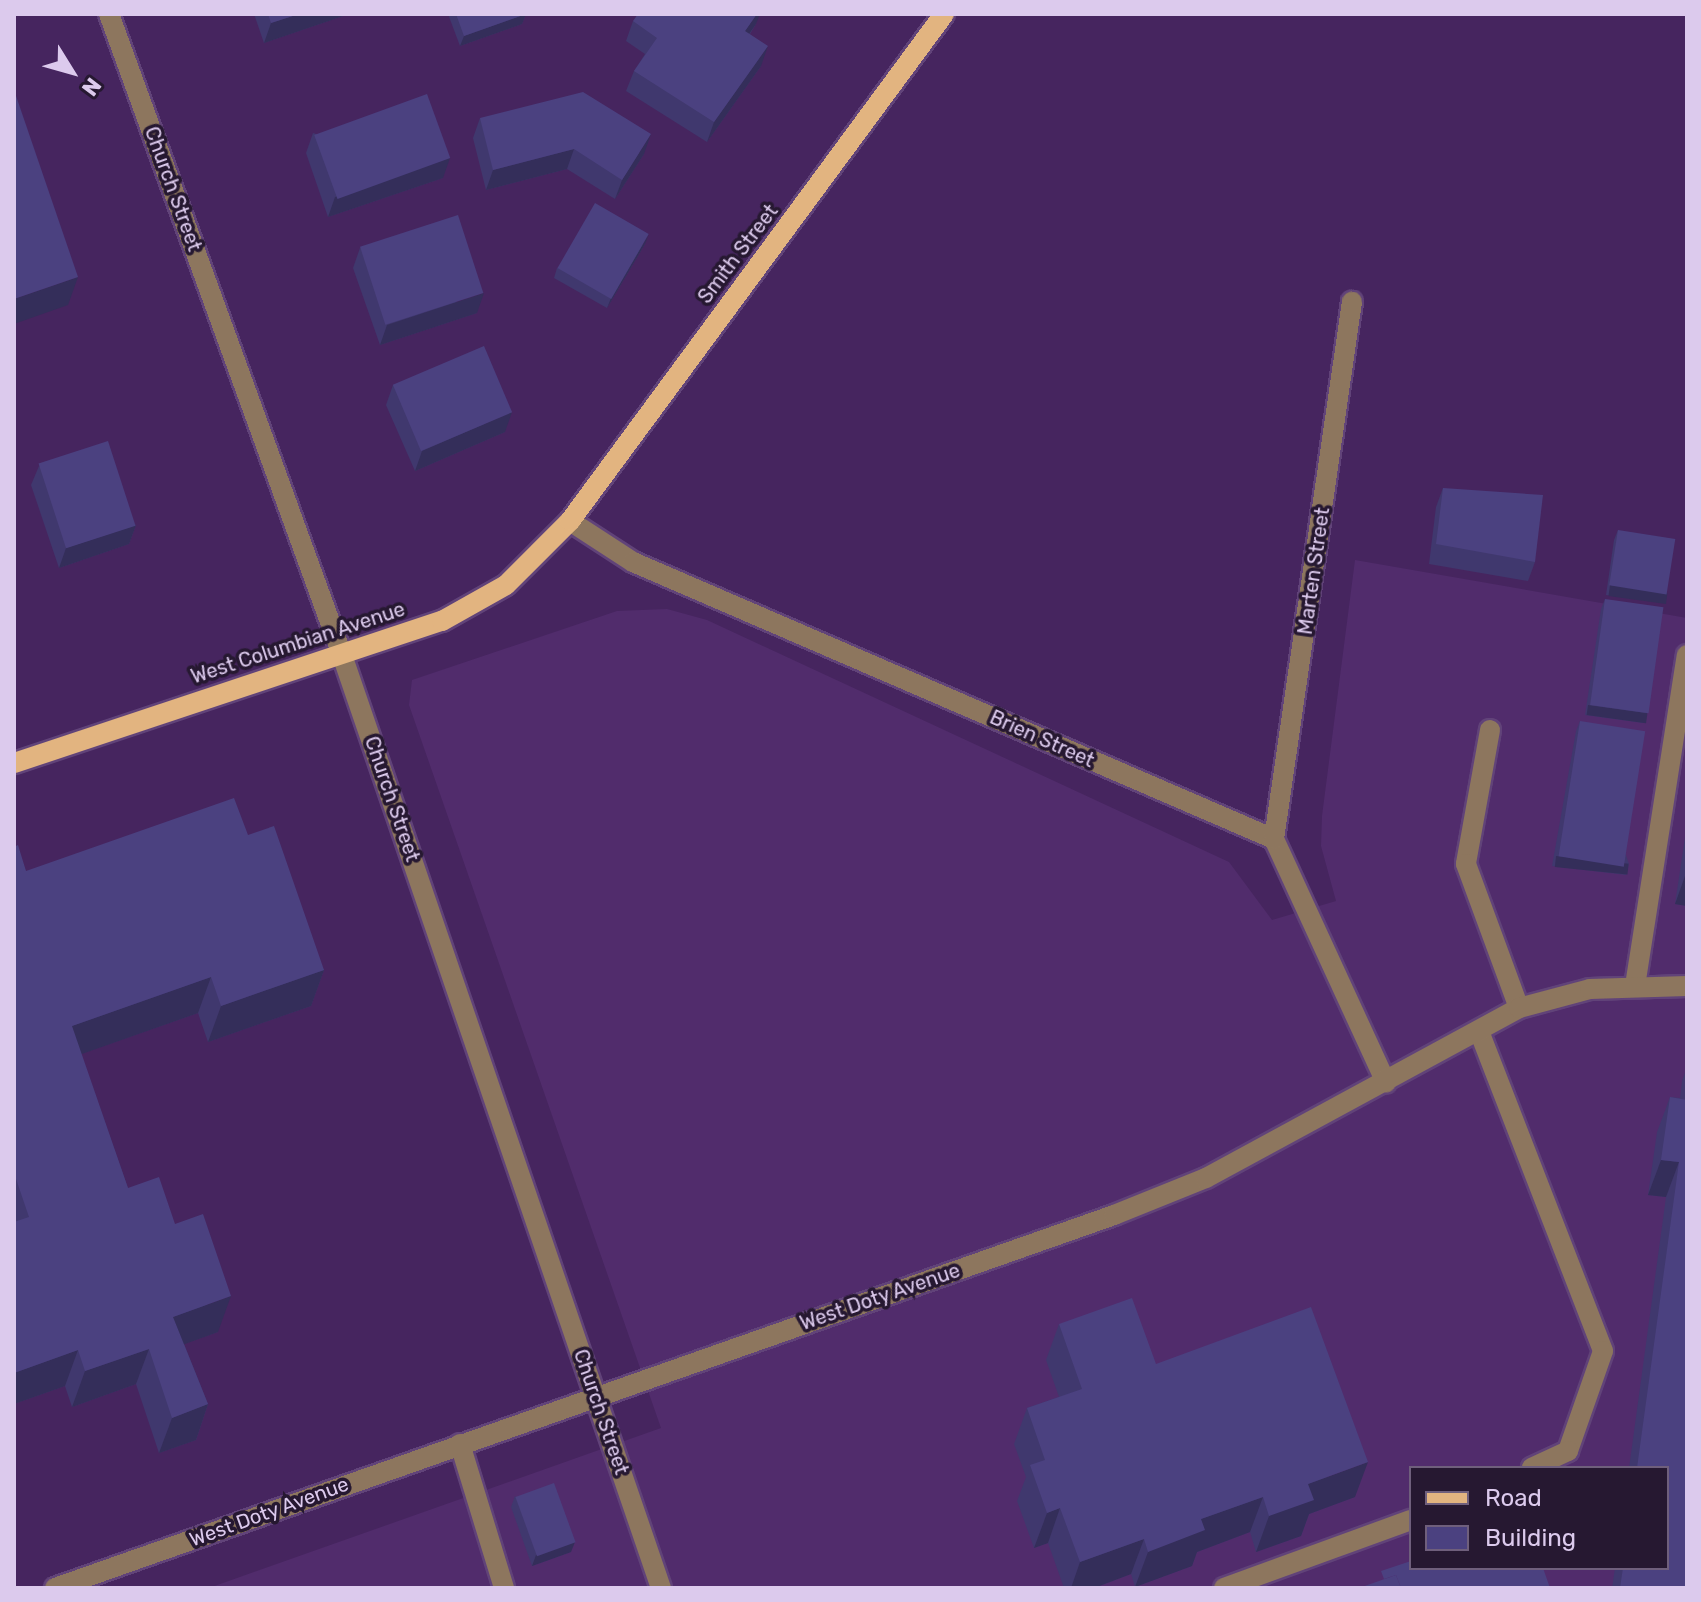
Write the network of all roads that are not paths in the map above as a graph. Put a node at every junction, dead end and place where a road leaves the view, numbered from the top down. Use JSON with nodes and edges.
{"nodes":[{"id":1,"x":109,"y":14,"type":"edge"},
{"id":2,"x":944,"y":14,"type":"edge"},
{"id":3,"x":1352,"y":302,"type":"dead end"},
{"id":4,"x":570,"y":521,"type":"junction"},
{"id":5,"x":341,"y":652,"type":"junction"},
{"id":6,"x":1687,"y":655,"type":"edge"},
{"id":7,"x":1490,"y":730,"type":"dead end"},
{"id":8,"x":14,"y":763,"type":"edge"},
{"id":9,"x":1274,"y":839,"type":"junction"},
{"id":10,"x":1635,"y":986,"type":"junction"},
{"id":11,"x":1687,"y":986,"type":"edge"},
{"id":12,"x":1519,"y":1008,"type":"junction"},
{"id":13,"x":1479,"y":1031,"type":"junction"},
{"id":14,"x":1386,"y":1083,"type":"junction"},
{"id":15,"x":596,"y":1397,"type":"junction"},
{"id":16,"x":460,"y":1444,"type":"junction"},
{"id":17,"x":1536,"y":1466,"type":"edge"},
{"id":18,"x":1409,"y":1521,"type":"edge"},
{"id":19,"x":503,"y":1584,"type":"edge"},
{"id":20,"x":55,"y":1588,"type":"edge"},
{"id":21,"x":661,"y":1588,"type":"edge"},
{"id":22,"x":1224,"y":1588,"type":"edge"}],
"edges":[{"from":1,"to":5,"type":"street","name":"Church Street"},
{"from":2,"to":4,"type":"main road","name":"Smith Street"},
{"from":3,"to":9,"type":"street","name":"Marten Street"},
{"from":4,"to":5,"type":"main road","name":"West Columbian Avenue"},
{"from":4,"to":9,"type":"street","name":"Brien Street"},
{"from":5,"to":8,"type":"main road","name":"West Columbian Avenue"},
{"from":5,"to":15,"type":"street","name":"Church Street"},
{"from":6,"to":10,"type":"street"},
{"from":7,"to":12,"type":"street"},
{"from":9,"to":14,"type":"street"},
{"from":10,"to":11,"type":"street","name":"West Doty Avenue"},
{"from":10,"to":12,"type":"street","name":"West Doty Avenue"},
{"from":12,"to":13,"type":"street","name":"West Doty Avenue"},
{"from":13,"to":14,"type":"street","name":"West Doty Avenue"},
{"from":13,"to":17,"type":"street"},
{"from":14,"to":15,"type":"street","name":"West Doty Avenue"},
{"from":15,"to":16,"type":"street","name":"West Doty Avenue"},
{"from":15,"to":21,"type":"street","name":"Church Street"},
{"from":16,"to":19,"type":"street"},
{"from":16,"to":20,"type":"street","name":"West Doty Avenue"},
{"from":18,"to":22,"type":"street"}]}
